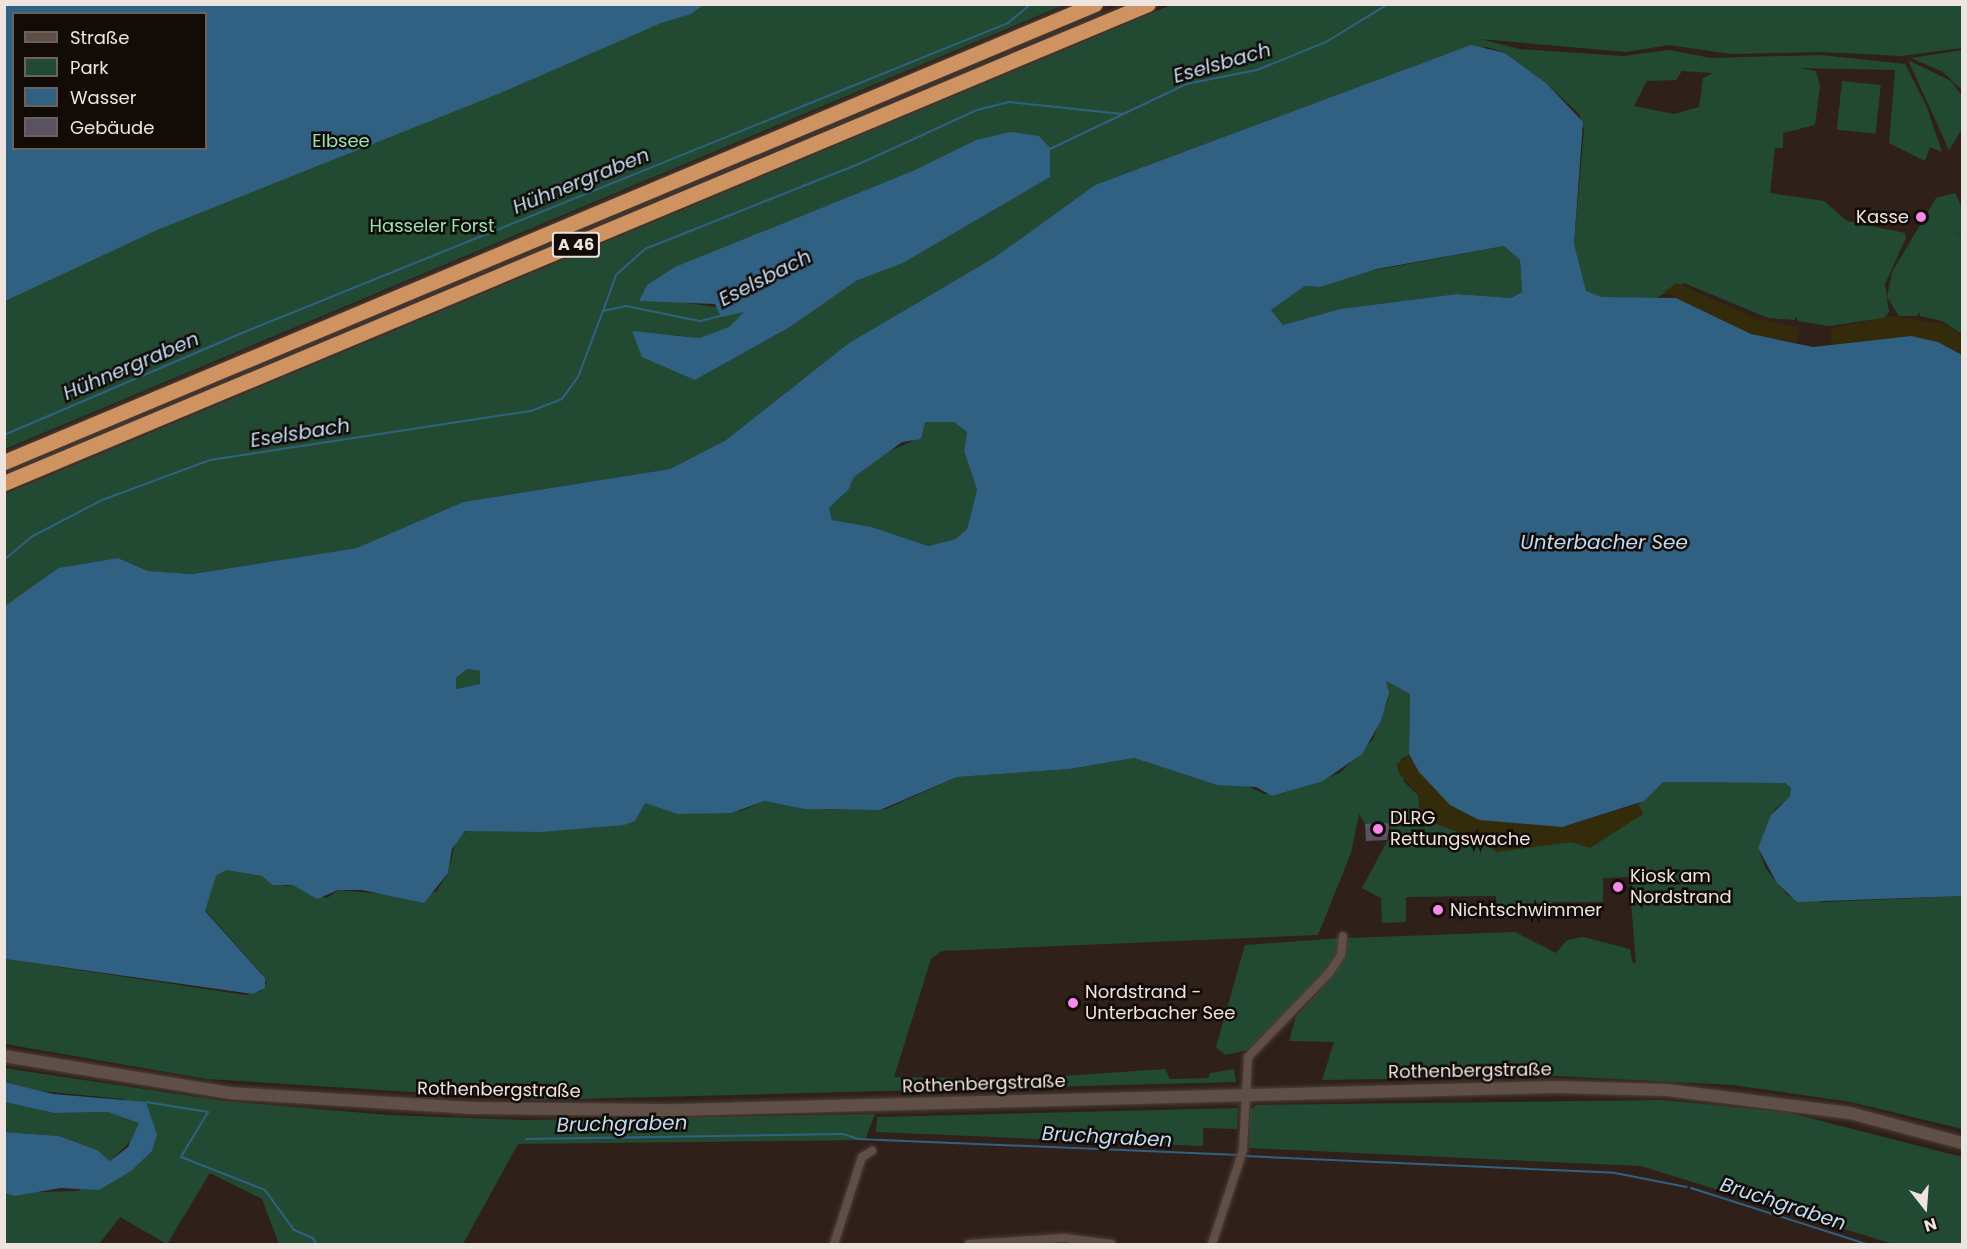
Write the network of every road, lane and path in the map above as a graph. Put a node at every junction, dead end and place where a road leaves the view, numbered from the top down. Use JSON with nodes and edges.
{"nodes":[{"id":1,"x":1095,"y":4,"type":"edge"},
{"id":2,"x":1148,"y":4,"type":"edge"},
{"id":3,"x":4,"y":462,"type":"edge"},
{"id":4,"x":4,"y":483,"type":"edge"},
{"id":5,"x":1343,"y":936,"type":"dead end"},
{"id":6,"x":4,"y":1056,"type":"edge"},
{"id":7,"x":1245,"y":1094,"type":"junction"},
{"id":8,"x":1962,"y":1143,"type":"edge"},
{"id":9,"x":872,"y":1151,"type":"dead end"},
{"id":10,"x":834,"y":1245,"type":"edge"},
{"id":11,"x":969,"y":1245,"type":"edge"},
{"id":12,"x":1112,"y":1245,"type":"edge"},
{"id":13,"x":1212,"y":1245,"type":"edge"}],
"edges":[{"from":1,"to":3,"type":"highway","number":"A 46"},
{"from":2,"to":4,"type":"highway","number":"A 46"},
{"from":5,"to":7,"type":"street"},
{"from":6,"to":7,"type":"main road","name":"Rothenbergstraße"},
{"from":7,"to":8,"type":"main road","name":"Rothenbergstraße"},
{"from":7,"to":13,"type":"street"},
{"from":9,"to":10,"type":"street"},
{"from":11,"to":12,"type":"street"}]}
